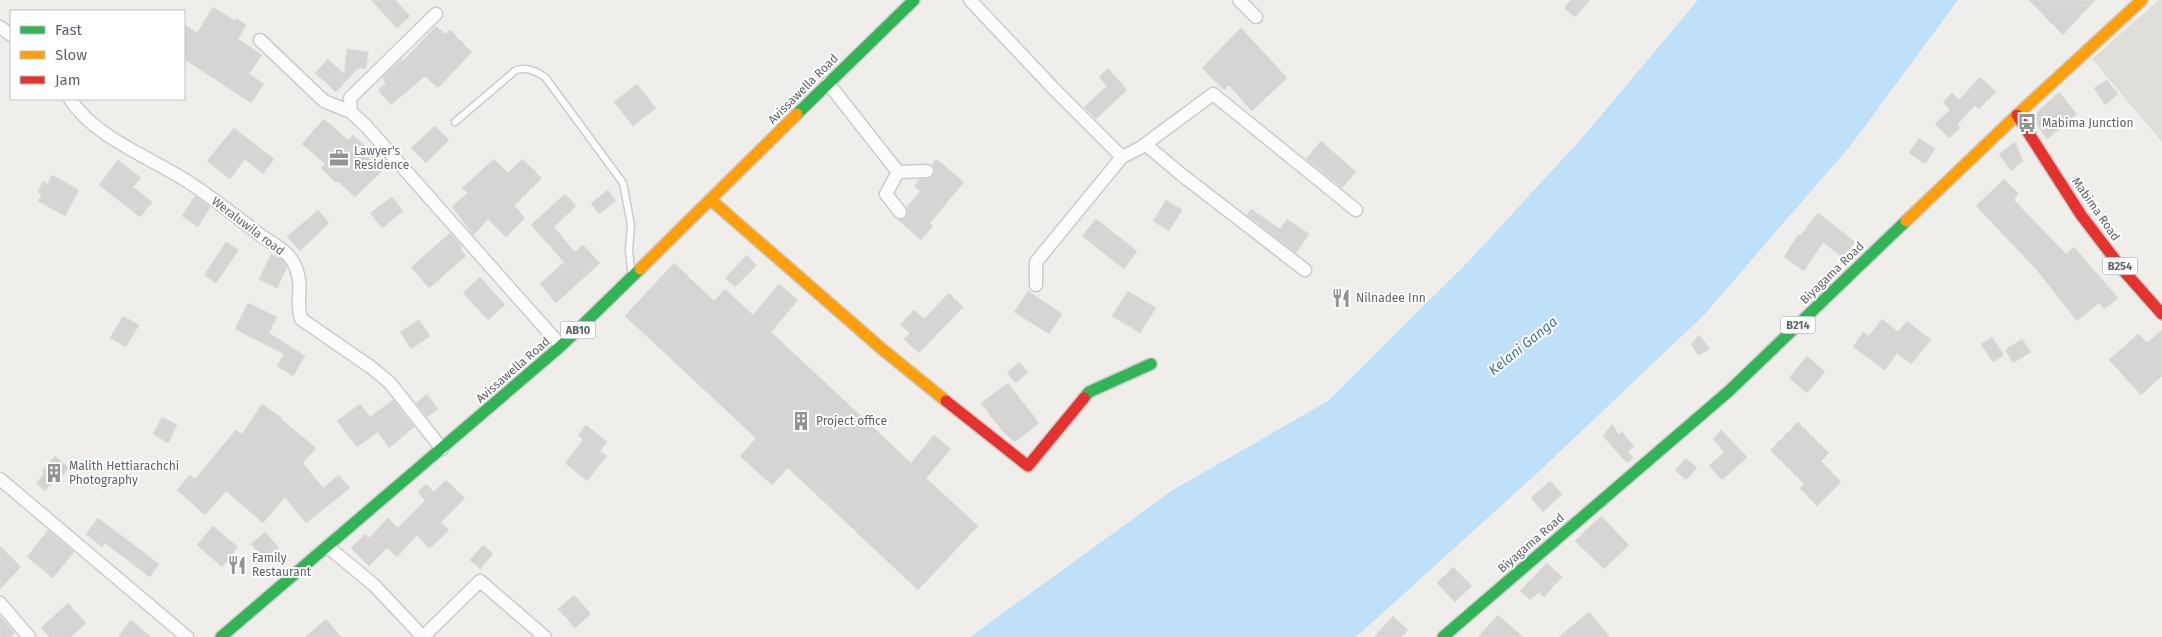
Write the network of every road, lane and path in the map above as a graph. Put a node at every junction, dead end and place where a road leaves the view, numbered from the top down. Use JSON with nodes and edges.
{"nodes":[{"id":1,"x":914,"y":0,"type":"edge"},
{"id":2,"x":970,"y":0,"type":"edge"},
{"id":3,"x":1239,"y":0,"type":"edge"},
{"id":4,"x":2142,"y":0,"type":"edge"},
{"id":5,"x":436,"y":14,"type":"dead end"},
{"id":6,"x":1256,"y":17,"type":"dead end"},
{"id":7,"x":260,"y":40,"type":"dead end"},
{"id":8,"x":828,"y":83,"type":"junction"},
{"id":9,"x":71,"y":100,"type":"edge"},
{"id":10,"x":350,"y":112,"type":"junction"},
{"id":11,"x":2017,"y":115,"type":"junction"},
{"id":12,"x":455,"y":122,"type":"dead end"},
{"id":13,"x":1146,"y":144,"type":"junction"},
{"id":14,"x":1122,"y":157,"type":"junction"},
{"id":15,"x":926,"y":171,"type":"dead end"},
{"id":16,"x":898,"y":172,"type":"junction"},
{"id":17,"x":711,"y":200,"type":"junction"},
{"id":18,"x":1356,"y":210,"type":"dead end"},
{"id":19,"x":900,"y":212,"type":"dead end"},
{"id":20,"x":1305,"y":270,"type":"dead end"},
{"id":21,"x":632,"y":277,"type":"junction"},
{"id":22,"x":1036,"y":285,"type":"dead end"},
{"id":23,"x":2162,"y":314,"type":"edge"},
{"id":24,"x":561,"y":346,"type":"junction"},
{"id":25,"x":1151,"y":364,"type":"dead end"},
{"id":26,"x":442,"y":449,"type":"junction"},
{"id":27,"x":0,"y":479,"type":"edge"},
{"id":28,"x":328,"y":547,"type":"junction"},
{"id":29,"x":0,"y":603,"type":"edge"},
{"id":30,"x":29,"y":637,"type":"edge"},
{"id":31,"x":186,"y":637,"type":"edge"},
{"id":32,"x":221,"y":637,"type":"edge"},
{"id":33,"x":544,"y":637,"type":"edge"},
{"id":34,"x":1443,"y":637,"type":"edge"}],
"edges":[{"from":1,"to":8,"type":"main road","name":"Avissawella Road","number":"AB10"},
{"from":2,"to":14,"type":"street"},
{"from":3,"to":6,"type":"street"},
{"from":4,"to":11,"type":"main road","name":"Biyagama Road","number":"B214"},
{"from":5,"to":10,"type":"street"},
{"from":7,"to":10,"type":"street"},
{"from":8,"to":16,"type":"street"},
{"from":8,"to":17,"type":"main road","name":"Avissawella Road","number":"AB10"},
{"from":9,"to":26,"type":"street","name":"Weraluwila road"},
{"from":10,"to":24,"type":"street"},
{"from":11,"to":23,"type":"main road","name":"Mabima Road","number":"B254"},
{"from":11,"to":34,"type":"main road","name":"Biyagama Road","number":"B214"},
{"from":12,"to":21,"type":"lane"},
{"from":13,"to":14,"type":"street"},
{"from":13,"to":18,"type":"street"},
{"from":13,"to":20,"type":"street"},
{"from":14,"to":22,"type":"street"},
{"from":15,"to":16,"type":"street"},
{"from":16,"to":19,"type":"street"},
{"from":17,"to":21,"type":"main road","name":"Avissawella Road","number":"AB10"},
{"from":17,"to":25,"type":"main road"},
{"from":21,"to":24,"type":"main road","name":"Avissawella Road","number":"AB10"},
{"from":24,"to":26,"type":"main road","name":"Avissawella Road","number":"AB10"},
{"from":26,"to":28,"type":"main road","name":"Avissawella Road","number":"AB10"},
{"from":27,"to":31,"type":"street"},
{"from":28,"to":32,"type":"main road","name":"Avissawella Road","number":"AB10"},
{"from":28,"to":33,"type":"street"},
{"from":29,"to":30,"type":"street"}]}
